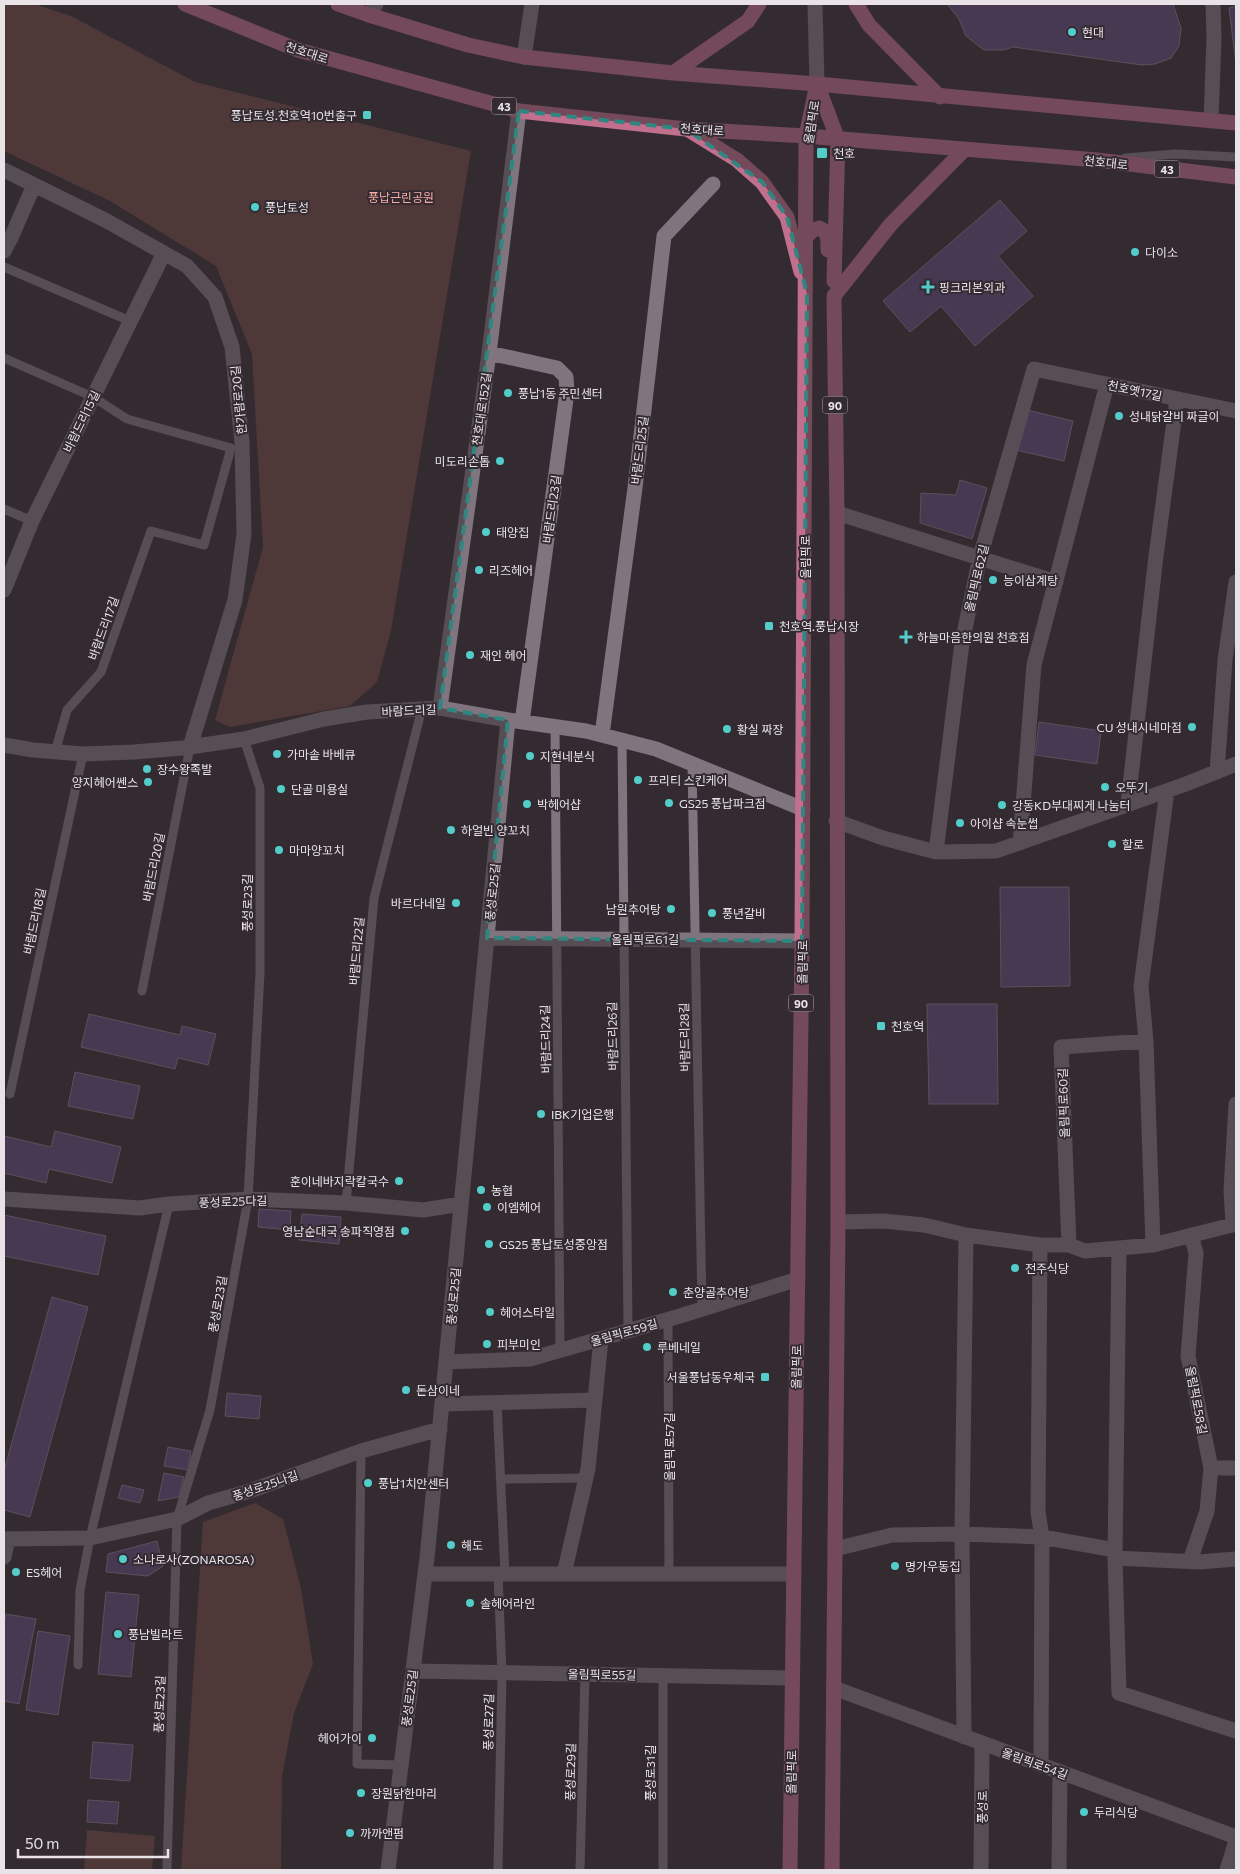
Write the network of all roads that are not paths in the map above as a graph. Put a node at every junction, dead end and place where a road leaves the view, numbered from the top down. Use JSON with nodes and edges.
{"nodes":[{"id":1,"x":185,"y":4,"type":"edge"},
{"id":2,"x":338,"y":4,"type":"edge"},
{"id":3,"x":532,"y":4,"type":"edge"},
{"id":4,"x":759,"y":4,"type":"edge"},
{"id":5,"x":815,"y":4,"type":"edge"},
{"id":6,"x":856,"y":4,"type":"edge"},
{"id":7,"x":1213,"y":4,"type":"edge"},
{"id":8,"x":372,"y":9,"type":"edge"},
{"id":9,"x":524,"y":57,"type":"junction"},
{"id":10,"x":673,"y":73,"type":"junction"},
{"id":11,"x":817,"y":84,"type":"junction"},
{"id":12,"x":940,"y":97,"type":"junction"},
{"id":13,"x":520,"y":110,"type":"junction"},
{"id":14,"x":1211,"y":121,"type":"junction"},
{"id":15,"x":1236,"y":123,"type":"edge"},
{"id":16,"x":686,"y":129,"type":"junction"},
{"id":17,"x":806,"y":136,"type":"junction"},
{"id":18,"x":838,"y":140,"type":"junction"},
{"id":19,"x":965,"y":150,"type":"junction"},
{"id":20,"x":1236,"y":157,"type":"edge"},
{"id":21,"x":1097,"y":160,"type":"junction"},
{"id":22,"x":4,"y":170,"type":"edge"},
{"id":23,"x":1236,"y":177,"type":"edge"},
{"id":24,"x":713,"y":184,"type":"dead end"},
{"id":25,"x":34,"y":185,"type":"junction"},
{"id":26,"x":8,"y":236,"type":"edge"},
{"id":27,"x":806,"y":237,"type":"junction"},
{"id":28,"x":4,"y":251,"type":"edge"},
{"id":29,"x":164,"y":253,"type":"junction"},
{"id":30,"x":4,"y":267,"type":"edge"},
{"id":31,"x":834,"y":288,"type":"junction"},
{"id":32,"x":806,"y":294,"type":"junction"},
{"id":33,"x":130,"y":321,"type":"junction"},
{"id":34,"x":489,"y":353,"type":"junction"},
{"id":35,"x":4,"y":358,"type":"edge"},
{"id":36,"x":1034,"y":369,"type":"joint"},
{"id":37,"x":1108,"y":384,"type":"junction"},
{"id":38,"x":93,"y":397,"type":"junction"},
{"id":39,"x":1177,"y":398,"type":"junction"},
{"id":40,"x":1236,"y":411,"type":"edge"},
{"id":41,"x":237,"y":448,"type":"junction"},
{"id":42,"x":4,"y":509,"type":"edge"},
{"id":43,"x":837,"y":513,"type":"junction"},
{"id":44,"x":32,"y":521,"type":"junction"},
{"id":45,"x":980,"y":557,"type":"junction"},
{"id":46,"x":1056,"y":582,"type":"junction"},
{"id":47,"x":1236,"y":582,"type":"edge"},
{"id":48,"x":4,"y":590,"type":"edge"},
{"id":49,"x":422,"y":708,"type":"junction"},
{"id":50,"x":440,"y":708,"type":"junction"},
{"id":51,"x":515,"y":721,"type":"junction"},
{"id":52,"x":555,"y":726,"type":"junction"},
{"id":53,"x":602,"y":735,"type":"junction"},
{"id":54,"x":244,"y":739,"type":"junction"},
{"id":55,"x":622,"y":740,"type":"junction"},
{"id":56,"x":4,"y":745,"type":"edge"},
{"id":57,"x":190,"y":747,"type":"junction"},
{"id":58,"x":55,"y":752,"type":"junction"},
{"id":59,"x":83,"y":754,"type":"junction"},
{"id":60,"x":692,"y":764,"type":"junction"},
{"id":61,"x":1236,"y":764,"type":"edge"},
{"id":62,"x":1217,"y":772,"type":"junction"},
{"id":63,"x":1167,"y":791,"type":"junction"},
{"id":64,"x":1128,"y":804,"type":"junction"},
{"id":65,"x":803,"y":809,"type":"junction"},
{"id":66,"x":836,"y":821,"type":"junction"},
{"id":67,"x":1020,"y":843,"type":"junction"},
{"id":68,"x":936,"y":852,"type":"junction"},
{"id":69,"x":487,"y":938,"type":"junction"},
{"id":70,"x":556,"y":939,"type":"junction"},
{"id":71,"x":623,"y":939,"type":"junction"},
{"id":72,"x":694,"y":940,"type":"junction"},
{"id":73,"x":802,"y":940,"type":"junction"},
{"id":74,"x":142,"y":991,"type":"dead end"},
{"id":75,"x":1146,"y":1041,"type":"junction"},
{"id":76,"x":10,"y":1094,"type":"dead end"},
{"id":77,"x":1236,"y":1104,"type":"edge"},
{"id":78,"x":4,"y":1199,"type":"edge"},
{"id":79,"x":248,"y":1199,"type":"junction"},
{"id":80,"x":346,"y":1203,"type":"junction"},
{"id":81,"x":169,"y":1204,"type":"junction"},
{"id":82,"x":461,"y":1204,"type":"junction"},
{"id":83,"x":838,"y":1222,"type":"junction"},
{"id":84,"x":1235,"y":1224,"type":"edge"},
{"id":85,"x":966,"y":1235,"type":"junction"},
{"id":86,"x":1191,"y":1235,"type":"junction"},
{"id":87,"x":1040,"y":1245,"type":"junction"},
{"id":88,"x":1069,"y":1245,"type":"junction"},
{"id":89,"x":1153,"y":1245,"type":"junction"},
{"id":90,"x":1119,"y":1248,"type":"junction"},
{"id":91,"x":798,"y":1280,"type":"junction"},
{"id":92,"x":702,"y":1309,"type":"junction"},
{"id":93,"x":668,"y":1320,"type":"junction"},
{"id":94,"x":628,"y":1331,"type":"junction"},
{"id":95,"x":601,"y":1339,"type":"junction"},
{"id":96,"x":560,"y":1351,"type":"junction"},
{"id":97,"x":446,"y":1362,"type":"junction"},
{"id":98,"x":595,"y":1400,"type":"junction"},
{"id":99,"x":497,"y":1402,"type":"junction"},
{"id":100,"x":442,"y":1404,"type":"junction"},
{"id":101,"x":440,"y":1429,"type":"junction"},
{"id":102,"x":361,"y":1452,"type":"junction"},
{"id":103,"x":1211,"y":1468,"type":"junction"},
{"id":104,"x":1236,"y":1468,"type":"edge"},
{"id":105,"x":586,"y":1478,"type":"junction"},
{"id":106,"x":501,"y":1479,"type":"junction"},
{"id":107,"x":176,"y":1518,"type":"junction"},
{"id":108,"x":962,"y":1534,"type":"junction"},
{"id":109,"x":1042,"y":1537,"type":"junction"},
{"id":110,"x":90,"y":1538,"type":"junction"},
{"id":111,"x":6,"y":1539,"type":"edge"},
{"id":112,"x":835,"y":1549,"type":"junction"},
{"id":113,"x":1115,"y":1554,"type":"junction"},
{"id":114,"x":4,"y":1557,"type":"edge"},
{"id":115,"x":1236,"y":1559,"type":"edge"},
{"id":116,"x":1190,"y":1561,"type":"junction"},
{"id":117,"x":425,"y":1574,"type":"junction"},
{"id":118,"x":502,"y":1574,"type":"junction"},
{"id":119,"x":564,"y":1574,"type":"junction"},
{"id":120,"x":669,"y":1574,"type":"junction"},
{"id":121,"x":794,"y":1574,"type":"junction"},
{"id":122,"x":78,"y":1665,"type":"dead end"},
{"id":123,"x":413,"y":1671,"type":"junction"},
{"id":124,"x":502,"y":1673,"type":"junction"},
{"id":125,"x":585,"y":1674,"type":"junction"},
{"id":126,"x":663,"y":1675,"type":"junction"},
{"id":127,"x":792,"y":1678,"type":"junction"},
{"id":128,"x":834,"y":1688,"type":"junction"},
{"id":129,"x":1236,"y":1731,"type":"edge"},
{"id":130,"x":964,"y":1737,"type":"junction"},
{"id":131,"x":982,"y":1743,"type":"junction"},
{"id":132,"x":401,"y":1765,"type":"junction"},
{"id":133,"x":1041,"y":1765,"type":"junction"},
{"id":134,"x":1060,"y":1772,"type":"junction"},
{"id":135,"x":1236,"y":1837,"type":"edge"},
{"id":136,"x":1236,"y":1841,"type":"edge"},
{"id":137,"x":167,"y":1870,"type":"edge"},
{"id":138,"x":388,"y":1870,"type":"edge"},
{"id":139,"x":498,"y":1870,"type":"edge"},
{"id":140,"x":580,"y":1870,"type":"edge"},
{"id":141,"x":663,"y":1870,"type":"edge"},
{"id":142,"x":790,"y":1870,"type":"edge"},
{"id":143,"x":832,"y":1870,"type":"edge"},
{"id":144,"x":981,"y":1870,"type":"edge"},
{"id":145,"x":1059,"y":1870,"type":"edge"},
{"id":146,"x":1227,"y":1870,"type":"edge"}],
"edges":[{"from":1,"to":13,"type":"main road","name":"천호대로","number":"43"},
{"from":2,"to":8,"type":"main road"},
{"from":3,"to":9,"type":"street"},
{"from":4,"to":10,"type":"main road"},
{"from":5,"to":11,"type":"street","name":"올림픽로","number":"90"},
{"from":6,"to":12,"type":"main road"},
{"from":7,"to":14,"type":"street"},
{"from":8,"to":9,"type":"main road"},
{"from":9,"to":10,"type":"main road"},
{"from":10,"to":11,"type":"main road"},
{"from":11,"to":12,"type":"main road"},
{"from":11,"to":17,"type":"main road","name":"올림픽로","number":"90"},
{"from":11,"to":18,"type":"main road","name":"올림픽로","number":"90"},
{"from":12,"to":14,"type":"main road"},
{"from":13,"to":16,"type":"main road","name":"천호대로","number":"43"},
{"from":13,"to":34,"type":"street","name":"천호대로152길"},
{"from":14,"to":15,"type":"main road"},
{"from":16,"to":17,"type":"main road","name":"천호대로","number":"43"},
{"from":16,"to":32,"type":"main road"},
{"from":17,"to":18,"type":"main road","name":"천호대로","number":"43"},
{"from":17,"to":27,"type":"main road","name":"올림픽로","number":"90"},
{"from":18,"to":19,"type":"main road","name":"천호대로","number":"43"},
{"from":18,"to":31,"type":"main road","name":"올림픽로","number":"90"},
{"from":19,"to":21,"type":"main road","name":"천호대로","number":"43"},
{"from":19,"to":31,"type":"main road"},
{"from":20,"to":21,"type":"lane"},
{"from":21,"to":23,"type":"main road","name":"천호대로","number":"43"},
{"from":22,"to":25,"type":"street","name":"한가람로20길"},
{"from":24,"to":53,"type":"street","name":"바람드리25길"},
{"from":25,"to":26,"type":"street"},
{"from":25,"to":29,"type":"street","name":"한가람로20길"},
{"from":26,"to":28,"type":"street"},
{"from":27,"to":31,"type":"main road"},
{"from":27,"to":32,"type":"main road","name":"올림픽로","number":"90"},
{"from":29,"to":33,"type":"street","name":"바람드리15길"},
{"from":29,"to":41,"type":"street","name":"한가람로20길"},
{"from":30,"to":33,"type":"lane"},
{"from":31,"to":43,"type":"main road","name":"올림픽로","number":"90"},
{"from":32,"to":65,"type":"main road","name":"올림픽로","number":"90"},
{"from":33,"to":38,"type":"street","name":"바람드리15길"},
{"from":34,"to":50,"type":"street","name":"천호대로152길"},
{"from":34,"to":51,"type":"street","name":"바람드리23길"},
{"from":35,"to":38,"type":"lane"},
{"from":36,"to":37,"type":"street","name":"천호옛17길"},
{"from":36,"to":45,"type":"street","name":"올림픽로62길"},
{"from":37,"to":39,"type":"street","name":"천호옛17길"},
{"from":37,"to":46,"type":"street"},
{"from":38,"to":41,"type":"lane"},
{"from":38,"to":44,"type":"street","name":"바람드리15길"},
{"from":39,"to":40,"type":"street","name":"천호옛17길"},
{"from":39,"to":64,"type":"street"},
{"from":41,"to":57,"type":"street","name":"한가람로20길"},
{"from":41,"to":58,"type":"lane","name":"바람드리17길"},
{"from":42,"to":44,"type":"lane"},
{"from":43,"to":45,"type":"street"},
{"from":43,"to":66,"type":"main road","name":"올림픽로","number":"90"},
{"from":44,"to":48,"type":"street","name":"바람드리15길"},
{"from":45,"to":46,"type":"street"},
{"from":45,"to":68,"type":"street","name":"올림픽로62길"},
{"from":46,"to":67,"type":"street"},
{"from":47,"to":62,"type":"street"},
{"from":49,"to":50,"type":"street","name":"바람드리길"},
{"from":49,"to":54,"type":"street","name":"바람드리길"},
{"from":49,"to":80,"type":"lane","name":"바람드리22길"},
{"from":50,"to":51,"type":"street","name":"바람드리길"},
{"from":51,"to":52,"type":"street","name":"바람드리길"},
{"from":51,"to":69,"type":"street","name":"풍성로25길"},
{"from":52,"to":53,"type":"street","name":"바람드리길"},
{"from":52,"to":70,"type":"lane","name":"바람드리24길"},
{"from":53,"to":55,"type":"street","name":"바람드리길"},
{"from":54,"to":57,"type":"street","name":"바람드리길"},
{"from":54,"to":79,"type":"lane","name":"풍성로23길"},
{"from":55,"to":60,"type":"street","name":"바람드리길"},
{"from":55,"to":71,"type":"lane","name":"바람드리26길"},
{"from":56,"to":58,"type":"street","name":"바람드리길"},
{"from":57,"to":59,"type":"street","name":"바람드리길"},
{"from":57,"to":74,"type":"lane","name":"바람드리20길"},
{"from":58,"to":59,"type":"street","name":"바람드리길"},
{"from":59,"to":76,"type":"lane","name":"바람드리18길"},
{"from":60,"to":65,"type":"street","name":"바람드리길"},
{"from":60,"to":72,"type":"lane","name":"바람드리28길"},
{"from":61,"to":62,"type":"street"},
{"from":62,"to":63,"type":"street"},
{"from":63,"to":64,"type":"street"},
{"from":63,"to":75,"type":"street"},
{"from":64,"to":67,"type":"street"},
{"from":65,"to":73,"type":"main road","name":"올림픽로","number":"90"},
{"from":66,"to":68,"type":"street"},
{"from":66,"to":83,"type":"main road","name":"올림픽로","number":"90"},
{"from":67,"to":68,"type":"street"},
{"from":69,"to":70,"type":"street","name":"올림픽로61길"},
{"from":69,"to":82,"type":"street","name":"풍성로25길"},
{"from":70,"to":71,"type":"street","name":"올림픽로61길"},
{"from":70,"to":96,"type":"lane","name":"바람드리24길"},
{"from":71,"to":72,"type":"street","name":"올림픽로61길"},
{"from":71,"to":94,"type":"lane","name":"바람드리26길"},
{"from":72,"to":73,"type":"street","name":"올림픽로61길"},
{"from":72,"to":92,"type":"lane","name":"바람드리28길"},
{"from":73,"to":91,"type":"main road","name":"올림픽로","number":"90"},
{"from":75,"to":88,"type":"street","name":"올림픽로60길"},
{"from":75,"to":89,"type":"street"},
{"from":77,"to":84,"type":"street"},
{"from":78,"to":81,"type":"street","name":"풍성로25다길"},
{"from":79,"to":80,"type":"street","name":"풍성로25다길"},
{"from":79,"to":81,"type":"street","name":"풍성로25다길"},
{"from":79,"to":107,"type":"lane","name":"풍성로23길"},
{"from":80,"to":82,"type":"street","name":"풍성로25다길"},
{"from":81,"to":110,"type":"lane"},
{"from":82,"to":97,"type":"street","name":"풍성로25길"},
{"from":83,"to":85,"type":"street"},
{"from":83,"to":112,"type":"main road","name":"올림픽로","number":"90"},
{"from":84,"to":86,"type":"street"},
{"from":85,"to":87,"type":"street"},
{"from":85,"to":108,"type":"street"},
{"from":86,"to":89,"type":"street"},
{"from":86,"to":103,"type":"street","name":"올림픽로58길"},
{"from":87,"to":88,"type":"street"},
{"from":87,"to":109,"type":"street"},
{"from":88,"to":90,"type":"street"},
{"from":89,"to":90,"type":"street"},
{"from":90,"to":113,"type":"street"},
{"from":91,"to":92,"type":"street","name":"올림픽로59길"},
{"from":91,"to":121,"type":"main road","name":"올림픽로","number":"90"},
{"from":92,"to":93,"type":"street","name":"올림픽로59길"},
{"from":93,"to":94,"type":"street","name":"올림픽로59길"},
{"from":93,"to":120,"type":"lane","name":"올림픽로57길"},
{"from":94,"to":95,"type":"street","name":"올림픽로59길"},
{"from":95,"to":96,"type":"street","name":"올림픽로59길"},
{"from":95,"to":98,"type":"street"},
{"from":96,"to":97,"type":"street","name":"올림픽로59길"},
{"from":97,"to":100,"type":"street","name":"풍성로25길"},
{"from":98,"to":99,"type":"street"},
{"from":98,"to":105,"type":"street"},
{"from":99,"to":100,"type":"street"},
{"from":99,"to":106,"type":"lane","name":"풍성로27길"},
{"from":100,"to":101,"type":"street","name":"풍성로25길"},
{"from":101,"to":102,"type":"street","name":"풍성로25나길"},
{"from":101,"to":117,"type":"street","name":"풍성로25길"},
{"from":102,"to":107,"type":"street","name":"풍성로25나길"},
{"from":102,"to":132,"type":"lane"},
{"from":103,"to":104,"type":"street"},
{"from":103,"to":116,"type":"street","name":"올림픽로58길"},
{"from":105,"to":106,"type":"lane"},
{"from":105,"to":119,"type":"street"},
{"from":106,"to":118,"type":"lane","name":"풍성로27길"},
{"from":107,"to":110,"type":"street","name":"풍성로25나길"},
{"from":107,"to":137,"type":"lane","name":"풍성로23길"},
{"from":108,"to":109,"type":"street"},
{"from":108,"to":112,"type":"street"},
{"from":108,"to":130,"type":"street"},
{"from":109,"to":113,"type":"street"},
{"from":109,"to":133,"type":"street"},
{"from":110,"to":111,"type":"street","name":"풍성로25나길"},
{"from":110,"to":122,"type":"lane"},
{"from":111,"to":114,"type":"street"},
{"from":112,"to":128,"type":"main road","name":"올림픽로","number":"90"},
{"from":113,"to":116,"type":"street"},
{"from":113,"to":129,"type":"street"},
{"from":115,"to":116,"type":"street"},
{"from":117,"to":118,"type":"street"},
{"from":117,"to":123,"type":"street","name":"풍성로25길"},
{"from":118,"to":119,"type":"street"},
{"from":118,"to":124,"type":"lane","name":"풍성로27길"},
{"from":119,"to":120,"type":"street"},
{"from":120,"to":121,"type":"street"},
{"from":121,"to":127,"type":"main road","name":"올림픽로","number":"90"},
{"from":123,"to":124,"type":"street","name":"올림픽로55길"},
{"from":123,"to":132,"type":"street","name":"풍성로25길"},
{"from":124,"to":125,"type":"street","name":"올림픽로55길"},
{"from":124,"to":139,"type":"lane","name":"풍성로27길"},
{"from":125,"to":126,"type":"street","name":"올림픽로55길"},
{"from":125,"to":140,"type":"lane","name":"풍성로29길"},
{"from":126,"to":127,"type":"street","name":"올림픽로55길"},
{"from":126,"to":141,"type":"lane","name":"풍성로31길"},
{"from":127,"to":142,"type":"main road","name":"올림픽로","number":"90"},
{"from":128,"to":130,"type":"street","name":"올림픽로54길"},
{"from":128,"to":143,"type":"main road","name":"올림픽로","number":"90"},
{"from":130,"to":131,"type":"street","name":"올림픽로54길"},
{"from":131,"to":133,"type":"street","name":"올림픽로54길"},
{"from":131,"to":144,"type":"street","name":"풍성로"},
{"from":132,"to":138,"type":"street","name":"풍성로25길"},
{"from":133,"to":134,"type":"street","name":"올림픽로54길"},
{"from":134,"to":135,"type":"street","name":"올림픽로54길"},
{"from":134,"to":145,"type":"street"},
{"from":136,"to":146,"type":"street"}]}
